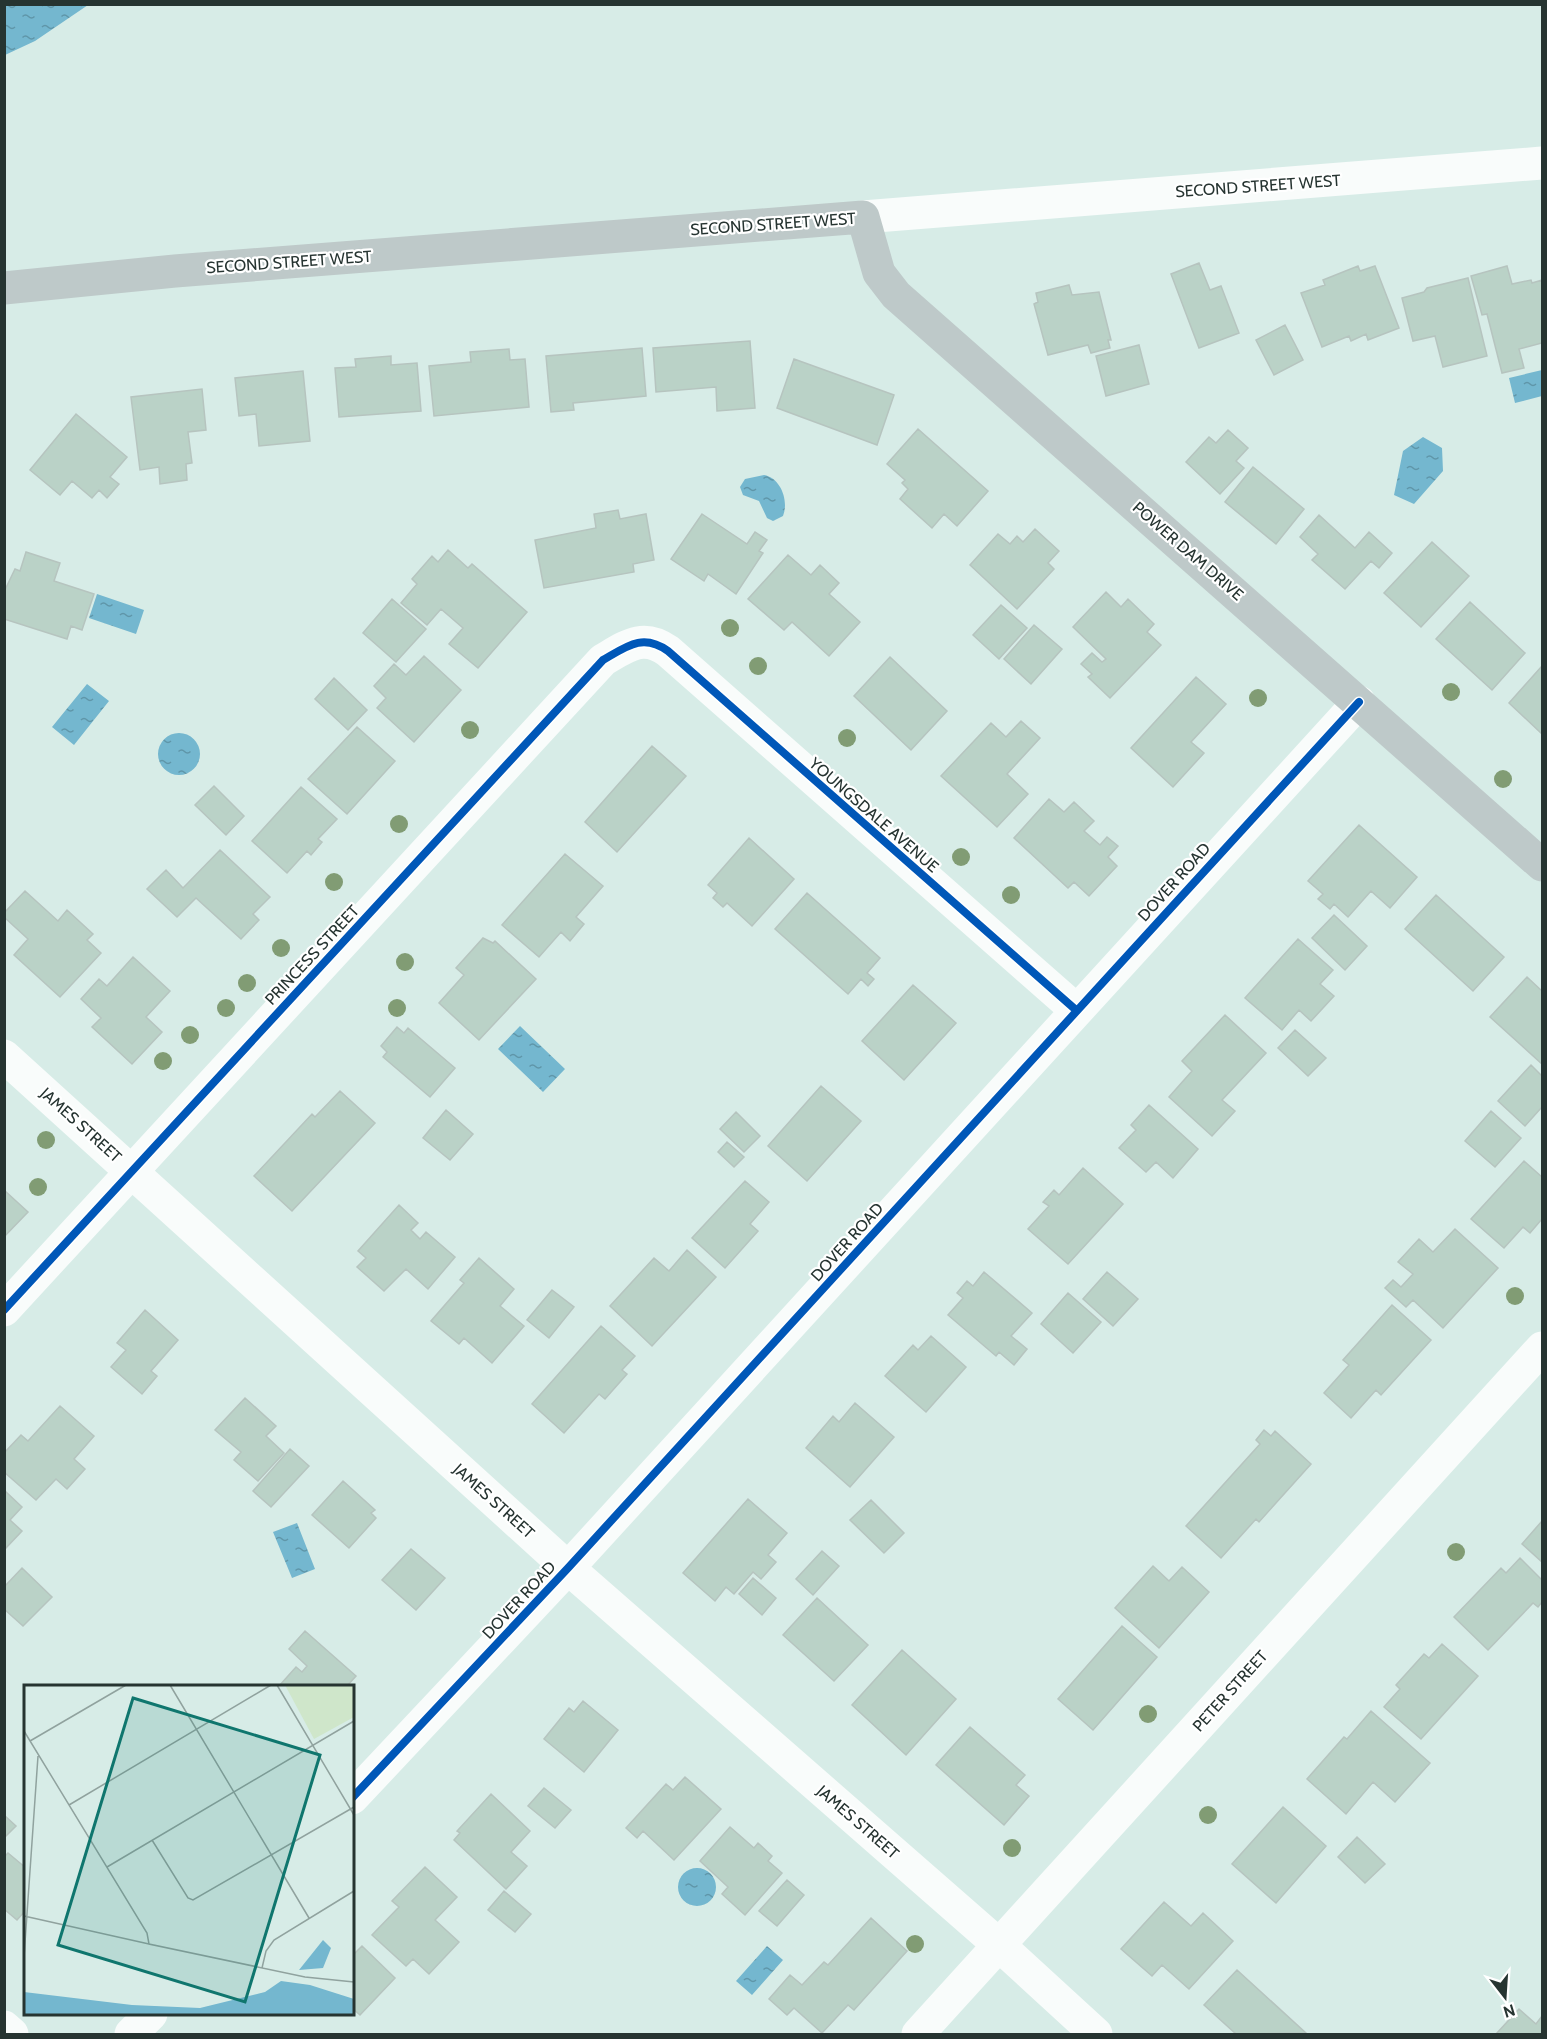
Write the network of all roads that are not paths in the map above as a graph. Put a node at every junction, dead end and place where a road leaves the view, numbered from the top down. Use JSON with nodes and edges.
{"nodes":[{"id":1,"x":1542,"y":163,"type":"edge"},
{"id":2,"x":863,"y":218,"type":"junction"},
{"id":3,"x":4,"y":288,"type":"edge"},
{"id":4,"x":655,"y":641,"type":"joint"},
{"id":5,"x":1359,"y":702,"type":"junction"},
{"id":6,"x":1542,"y":865,"type":"edge"},
{"id":7,"x":1076,"y":1010,"type":"junction"},
{"id":8,"x":4,"y":1056,"type":"edge"},
{"id":9,"x":130,"y":1170,"type":"junction"},
{"id":10,"x":4,"y":1310,"type":"edge"},
{"id":11,"x":1542,"y":1348,"type":"edge"},
{"id":12,"x":568,"y":1568,"type":"junction"},
{"id":13,"x":354,"y":1796,"type":"edge"},
{"id":14,"x":999,"y":1945,"type":"junction"},
{"id":15,"x":149,"y":2015,"type":"edge"},
{"id":16,"x":4,"y":2027,"type":"edge"},
{"id":17,"x":12,"y":2034,"type":"edge"},
{"id":18,"x":131,"y":2034,"type":"edge"},
{"id":19,"x":918,"y":2034,"type":"edge"},
{"id":20,"x":1096,"y":2034,"type":"edge"}],
"edges":[{"from":1,"to":2,"type":"street","name":"SECOND STREET WEST"},
{"from":2,"to":3,"type":"main road","name":"SECOND STREET WEST"},
{"from":2,"to":5,"type":"main road","name":"POWER DAM DRIVE"},
{"from":4,"to":7,"type":"street","name":"YOUNGSDALE AVENUE"},
{"from":4,"to":9,"type":"street","name":"PRINCESS STREET"},
{"from":5,"to":6,"type":"main road","name":"POWER DAM DRIVE"},
{"from":5,"to":7,"type":"street","name":"DOVER ROAD"},
{"from":7,"to":12,"type":"street","name":"DOVER ROAD"},
{"from":8,"to":9,"type":"street","name":"JAMES STREET"},
{"from":9,"to":10,"type":"street","name":"PRINCESS STREET"},
{"from":9,"to":12,"type":"street","name":"JAMES STREET"},
{"from":11,"to":14,"type":"street","name":"PETER STREET"},
{"from":12,"to":13,"type":"street","name":"DOVER ROAD"},
{"from":12,"to":14,"type":"street","name":"JAMES STREET"},
{"from":14,"to":19,"type":"street","name":"PETER STREET"},
{"from":14,"to":20,"type":"street","name":"JAMES STREET"},
{"from":15,"to":18,"type":"street"},
{"from":16,"to":17,"type":"street"}]}
